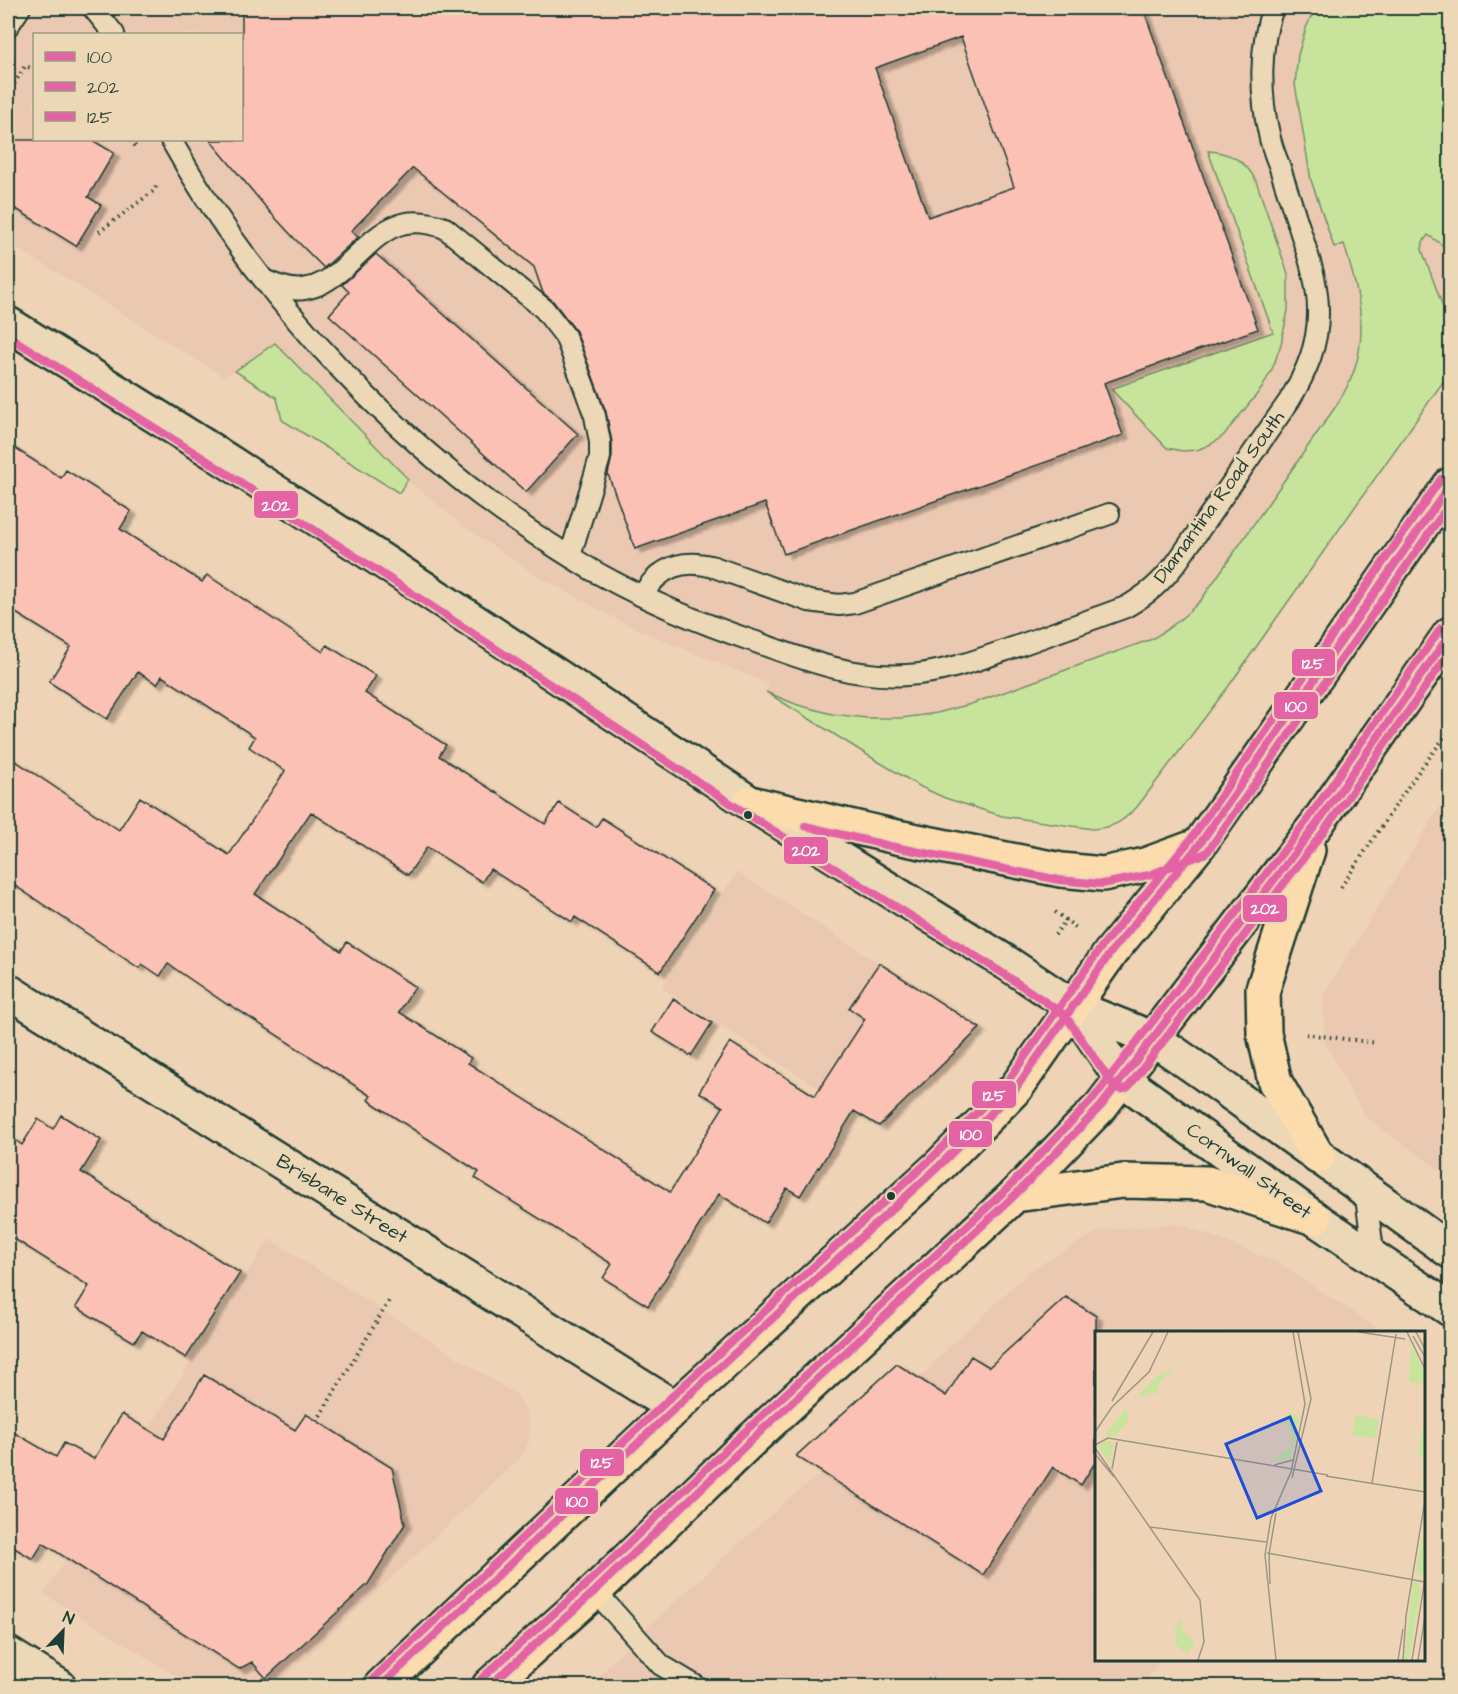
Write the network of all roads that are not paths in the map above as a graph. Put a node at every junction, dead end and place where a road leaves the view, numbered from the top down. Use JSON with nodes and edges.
{"nodes":[{"id":1,"x":20,"y":8,"type":"edge"},
{"id":2,"x":93,"y":8,"type":"edge"},
{"id":3,"x":1273,"y":8,"type":"edge"},
{"id":4,"x":8,"y":26,"type":"edge"},
{"id":5,"x":113,"y":33,"type":"edge"},
{"id":6,"x":172,"y":141,"type":"edge"},
{"id":7,"x":264,"y":280,"type":"junction"},
{"id":8,"x":8,"y":324,"type":"edge"},
{"id":9,"x":1450,"y":485,"type":"edge"},
{"id":10,"x":1109,"y":514,"type":"dead end"},
{"id":11,"x":570,"y":556,"type":"junction"},
{"id":12,"x":642,"y":596,"type":"junction"},
{"id":13,"x":1450,"y":633,"type":"edge"},
{"id":14,"x":750,"y":803,"type":"junction"},
{"id":15,"x":1316,"y":825,"type":"junction"},
{"id":16,"x":1199,"y":845,"type":"junction"},
{"id":17,"x":8,"y":991,"type":"edge"},
{"id":18,"x":1072,"y":1006,"type":"junction"},
{"id":19,"x":1154,"y":1039,"type":"junction"},
{"id":20,"x":1122,"y":1079,"type":"junction"},
{"id":21,"x":1318,"y":1157,"type":"junction"},
{"id":22,"x":1365,"y":1190,"type":"junction"},
{"id":23,"x":1015,"y":1195,"type":"junction"},
{"id":24,"x":1314,"y":1218,"type":"junction"},
{"id":25,"x":1450,"y":1251,"type":"edge"},
{"id":26,"x":1374,"y":1258,"type":"junction"},
{"id":27,"x":1450,"y":1309,"type":"edge"},
{"id":28,"x":675,"y":1408,"type":"junction"},
{"id":29,"x":595,"y":1592,"type":"junction"},
{"id":30,"x":8,"y":1654,"type":"edge"},
{"id":31,"x":59,"y":1686,"type":"edge"},
{"id":32,"x":381,"y":1686,"type":"edge"},
{"id":33,"x":489,"y":1686,"type":"edge"},
{"id":34,"x":696,"y":1686,"type":"edge"}],
"edges":[{"from":1,"to":4,"type":"lane"},
{"from":2,"to":5,"type":"lane"},
{"from":3,"to":12,"type":"lane","name":"Diamantina Road South"},
{"from":6,"to":7,"type":"lane","name":"Diamantina Road South"},
{"from":7,"to":11,"type":"lane","name":"Diamantina Road South"},
{"from":7,"to":11,"type":"lane"},
{"from":8,"to":14,"type":"main road","name":"Cornwall Street"},
{"from":9,"to":16,"type":"highway"},
{"from":10,"to":12,"type":"lane"},
{"from":11,"to":12,"type":"lane","name":"Diamantina Road South"},
{"from":13,"to":15,"type":"highway"},
{"from":14,"to":16,"type":"highway"},
{"from":14,"to":18,"type":"main road","name":"Cornwall Street"},
{"from":15,"to":19,"type":"highway"},
{"from":15,"to":21,"type":"highway"},
{"from":16,"to":18,"type":"highway"},
{"from":17,"to":28,"type":"main road","name":"Brisbane Street"},
{"from":18,"to":19,"type":"main road","name":"Cornwall Street"},
{"from":18,"to":20,"type":"main road","name":"Cornwall Street"},
{"from":18,"to":28,"type":"highway"},
{"from":19,"to":20,"type":"highway"},
{"from":19,"to":21,"type":"main road","name":"Cornwall Street"},
{"from":20,"to":23,"type":"highway"},
{"from":20,"to":24,"type":"main road","name":"Cornwall Street"},
{"from":21,"to":22,"type":"main road","name":"Cornwall Street"},
{"from":22,"to":25,"type":"main road","name":"Cornwall Street"},
{"from":22,"to":26,"type":"lane"},
{"from":23,"to":24,"type":"highway"},
{"from":23,"to":29,"type":"highway"},
{"from":24,"to":26,"type":"main road","name":"Cornwall Street"},
{"from":26,"to":27,"type":"main road","name":"Cornwall Street"},
{"from":28,"to":32,"type":"highway"},
{"from":29,"to":33,"type":"highway"},
{"from":29,"to":34,"type":"lane"},
{"from":30,"to":31,"type":"main road"}]}
